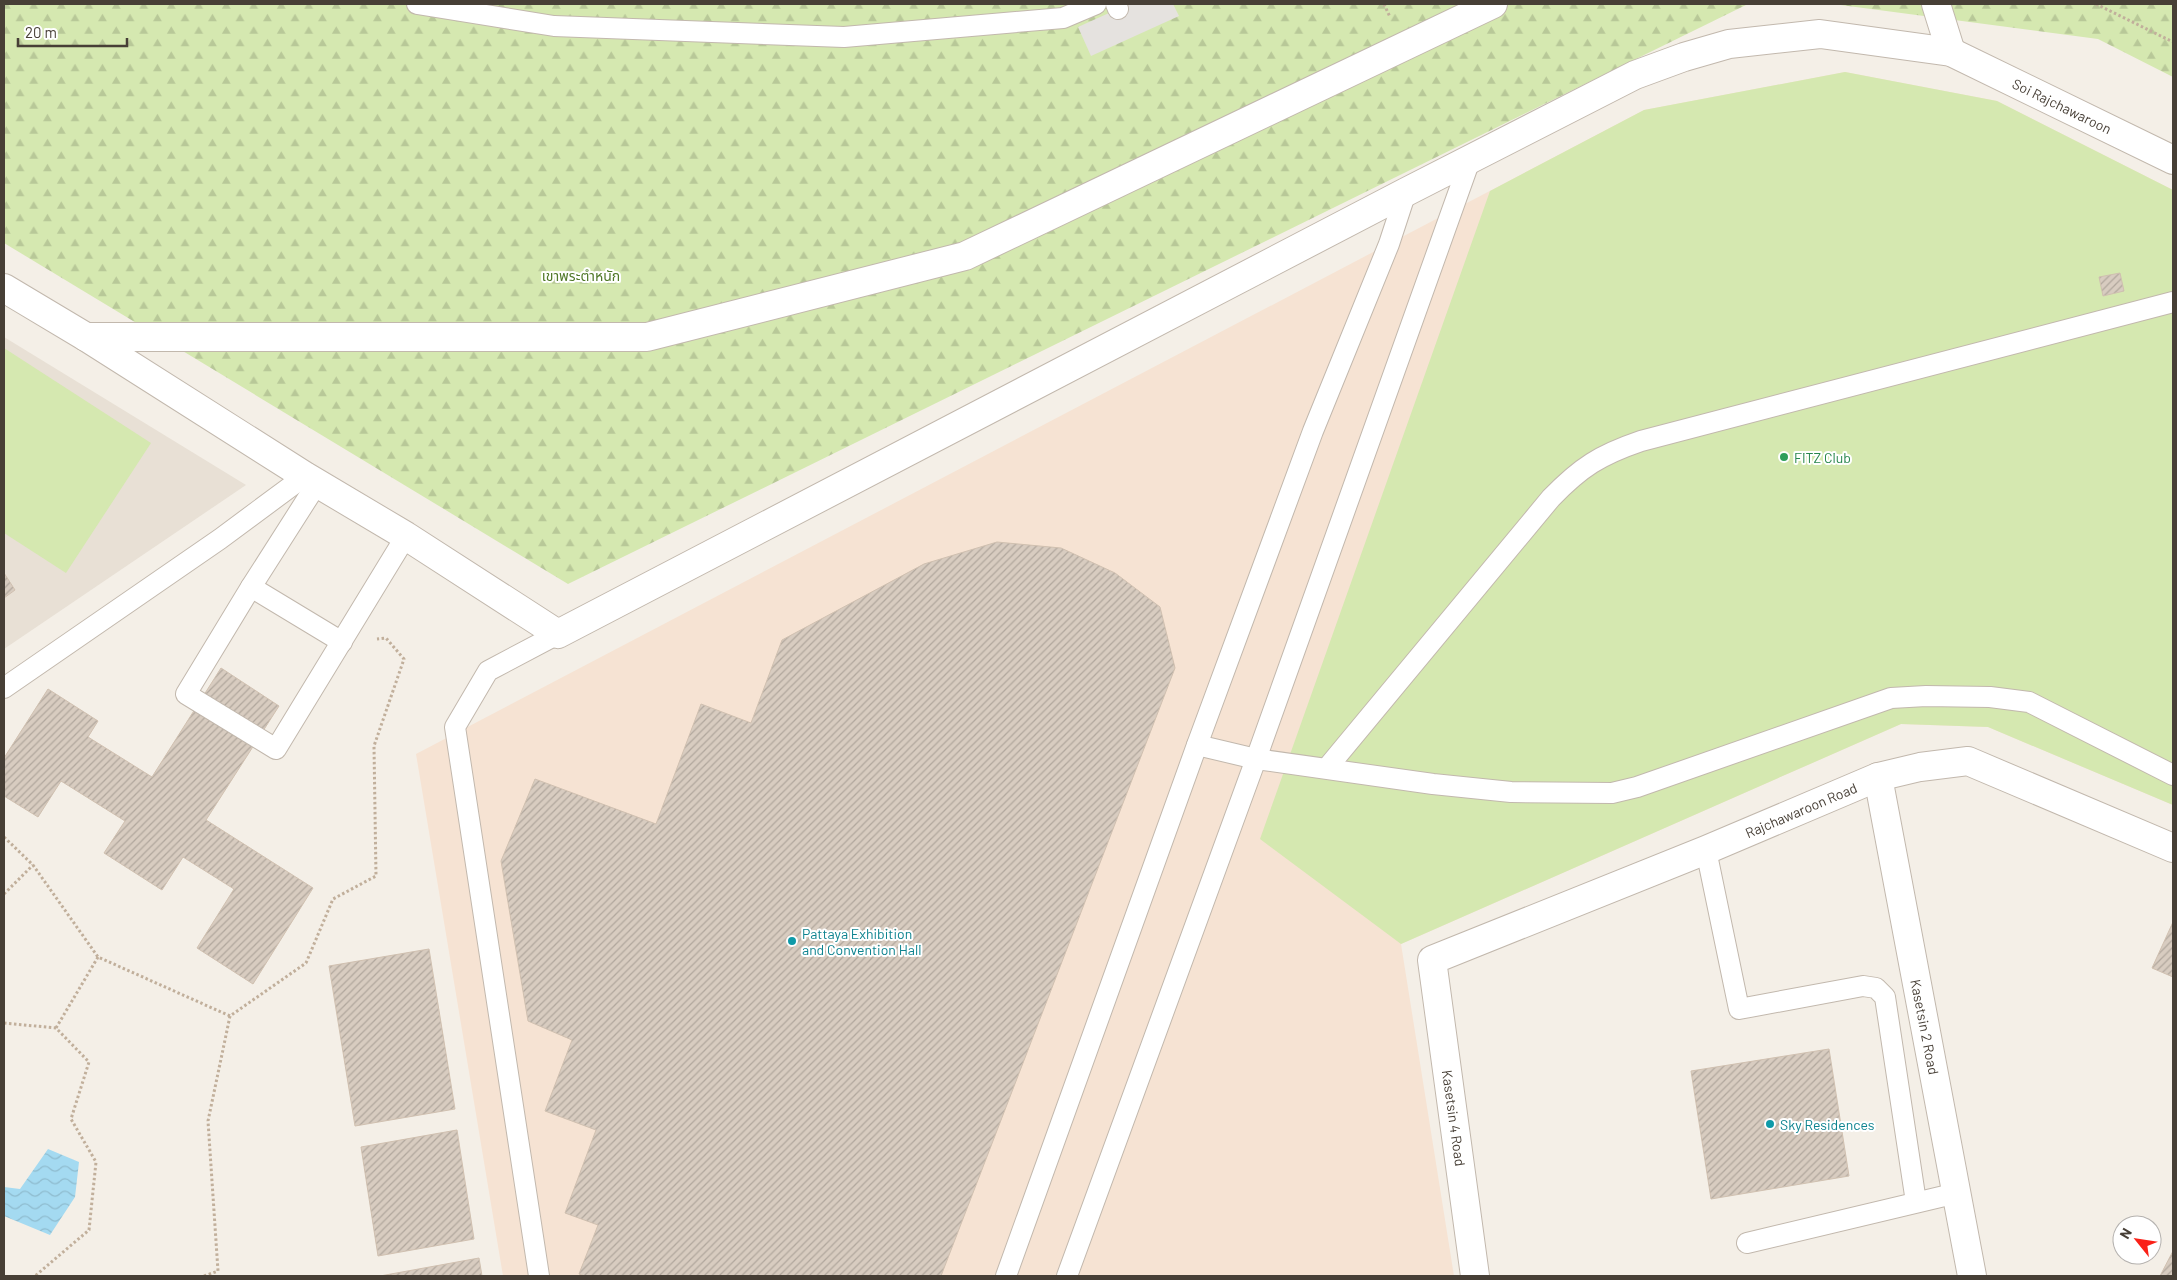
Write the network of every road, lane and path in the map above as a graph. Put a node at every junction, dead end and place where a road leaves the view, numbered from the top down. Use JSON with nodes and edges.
{"nodes":[{"id":1,"x":417,"y":4,"type":"edge"},
{"id":2,"x":1096,"y":4,"type":"edge"},
{"id":3,"x":1493,"y":4,"type":"edge"},
{"id":4,"x":1936,"y":4,"type":"edge"},
{"id":5,"x":2096,"y":4,"type":"edge"},
{"id":6,"x":2173,"y":42,"type":"edge"},
{"id":7,"x":1951,"y":52,"type":"junction"},
{"id":8,"x":1470,"y":160,"type":"junction"},
{"id":9,"x":2173,"y":160,"type":"edge"},
{"id":10,"x":1406,"y":192,"type":"junction"},
{"id":11,"x":4,"y":288,"type":"edge"},
{"id":12,"x":2173,"y":302,"type":"edge"},
{"id":13,"x":86,"y":337,"type":"junction"},
{"id":14,"x":312,"y":479,"type":"junction"},
{"id":15,"x":406,"y":536,"type":"junction"},
{"id":16,"x":251,"y":587,"type":"junction"},
{"id":17,"x":558,"y":634,"type":"junction"},
{"id":18,"x":342,"y":642,"type":"junction"},
{"id":19,"x":4,"y":688,"type":"edge"},
{"id":20,"x":1197,"y":745,"type":"junction"},
{"id":21,"x":1256,"y":759,"type":"junction"},
{"id":22,"x":1327,"y":768,"type":"junction"},
{"id":23,"x":2173,"y":775,"type":"edge"},
{"id":24,"x":1878,"y":778,"type":"junction"},
{"id":25,"x":4,"y":837,"type":"edge"},
{"id":26,"x":2173,"y":848,"type":"edge"},
{"id":27,"x":1706,"y":850,"type":"junction"},
{"id":28,"x":33,"y":864,"type":"junction"},
{"id":29,"x":4,"y":894,"type":"edge"},
{"id":30,"x":98,"y":957,"type":"junction"},
{"id":31,"x":1432,"y":960,"type":"joint"},
{"id":32,"x":230,"y":1016,"type":"junction"},
{"id":33,"x":4,"y":1023,"type":"edge"},
{"id":34,"x":56,"y":1028,"type":"junction"},
{"id":35,"x":1957,"y":1193,"type":"junction"},
{"id":36,"x":1916,"y":1202,"type":"junction"},
{"id":37,"x":1747,"y":1243,"type":"dead end"},
{"id":38,"x":35,"y":1276,"type":"edge"},
{"id":39,"x":204,"y":1276,"type":"edge"},
{"id":40,"x":539,"y":1276,"type":"edge"},
{"id":41,"x":1006,"y":1276,"type":"edge"},
{"id":42,"x":1067,"y":1276,"type":"edge"},
{"id":43,"x":1475,"y":1276,"type":"edge"},
{"id":44,"x":1972,"y":1276,"type":"edge"}],
"edges":[{"from":1,"to":2,"type":"lane"},
{"from":3,"to":13,"type":"street"},
{"from":4,"to":7,"type":"street"},
{"from":5,"to":6,"type":"path"},
{"from":7,"to":8,"type":"street","name":"Soi Rajchawaroon"},
{"from":7,"to":9,"type":"street","name":"Soi Rajchawaroon"},
{"from":8,"to":10,"type":"street","name":"Soi Rajchawaroon"},
{"from":8,"to":21,"type":"lane"},
{"from":10,"to":17,"type":"street","name":"Soi Rajchawaroon"},
{"from":10,"to":20,"type":"lane"},
{"from":11,"to":13,"type":"street"},
{"from":12,"to":22,"type":"lane"},
{"from":13,"to":14,"type":"street"},
{"from":14,"to":15,"type":"street"},
{"from":14,"to":16,"type":"lane"},
{"from":14,"to":19,"type":"lane"},
{"from":15,"to":17,"type":"street"},
{"from":15,"to":18,"type":"lane"},
{"from":16,"to":18,"type":"lane"},
{"from":16,"to":18,"type":"lane"},
{"from":17,"to":40,"type":"lane"},
{"from":18,"to":32,"type":"path"},
{"from":20,"to":21,"type":"lane"},
{"from":20,"to":41,"type":"lane"},
{"from":21,"to":22,"type":"lane"},
{"from":21,"to":42,"type":"lane"},
{"from":22,"to":23,"type":"lane"},
{"from":24,"to":26,"type":"street","name":"Rajchawaroon Road"},
{"from":24,"to":27,"type":"street","name":"Rajchawaroon Road"},
{"from":24,"to":35,"type":"street","name":"Kasetsin 2 Road"},
{"from":25,"to":28,"type":"path"},
{"from":27,"to":31,"type":"street","name":"Rajchawaroon Road"},
{"from":27,"to":36,"type":"lane"},
{"from":28,"to":29,"type":"path"},
{"from":28,"to":30,"type":"path"},
{"from":30,"to":32,"type":"path"},
{"from":30,"to":34,"type":"path"},
{"from":31,"to":43,"type":"street","name":"Kasetsin 4 Road"},
{"from":32,"to":39,"type":"path"},
{"from":33,"to":34,"type":"path"},
{"from":34,"to":38,"type":"path"},
{"from":35,"to":36,"type":"lane"},
{"from":35,"to":44,"type":"street","name":"Kasetsin 2 Road"},
{"from":36,"to":37,"type":"lane"}]}
